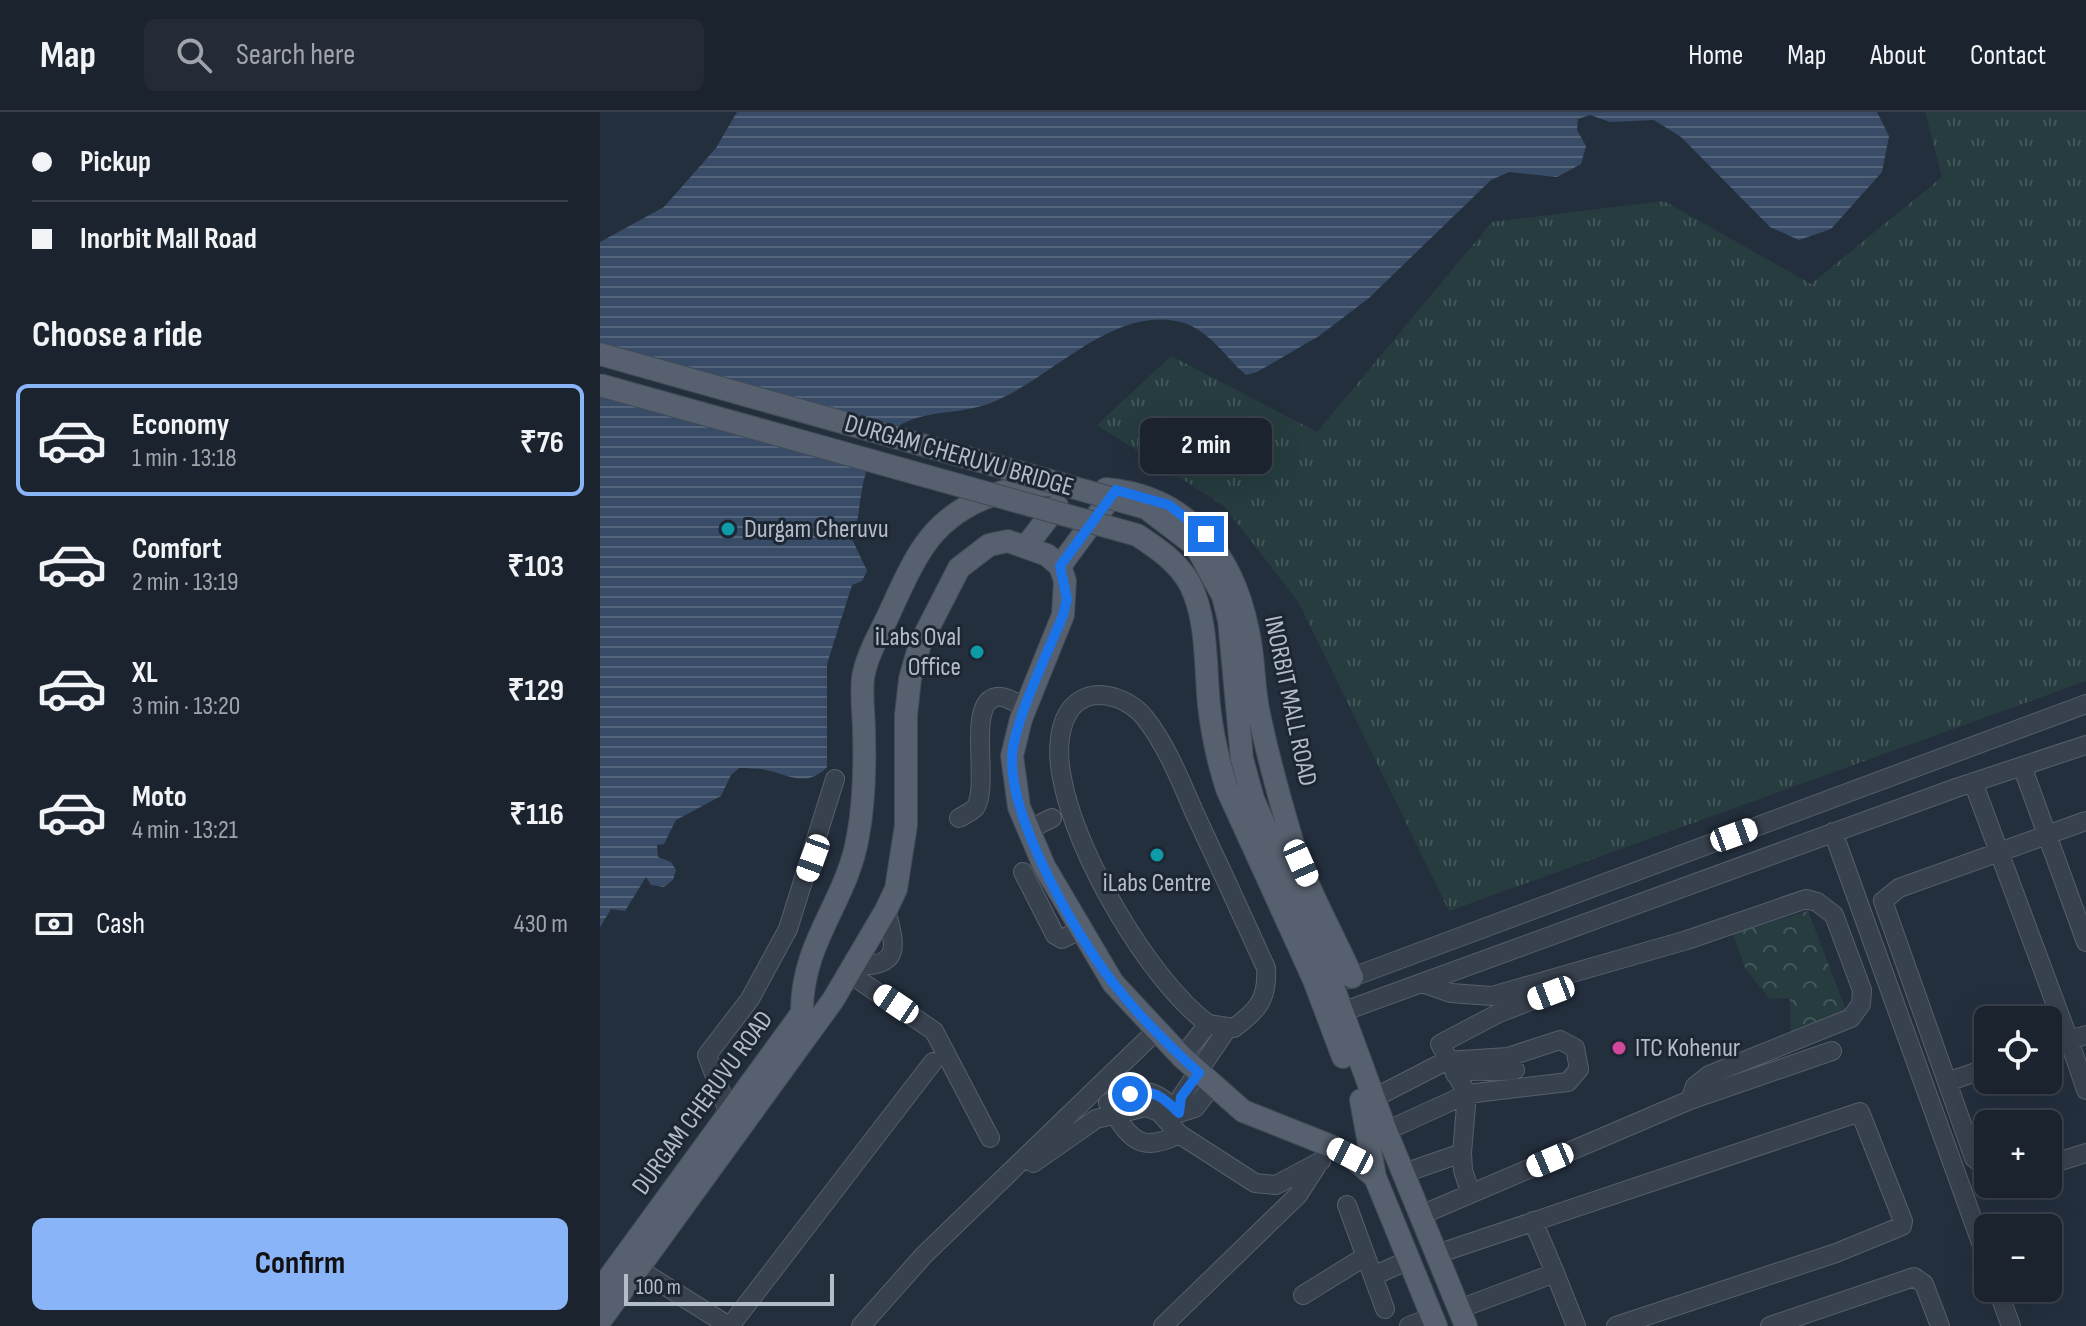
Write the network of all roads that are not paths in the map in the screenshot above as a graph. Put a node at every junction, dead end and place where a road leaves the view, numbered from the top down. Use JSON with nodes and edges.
{"nodes":[{"id":1,"x":600,"y":354,"type":"edge"},
{"id":2,"x":600,"y":385,"type":"edge"},
{"id":3,"x":1116,"y":490,"type":"junction"},
{"id":4,"x":1057,"y":506,"type":"dead end"},
{"id":5,"x":1027,"y":545,"type":"junction"},
{"id":6,"x":1060,"y":566,"type":"junction"},
{"id":7,"x":2086,"y":704,"type":"edge"},
{"id":8,"x":1026,"y":708,"type":"junction"},
{"id":9,"x":2086,"y":745,"type":"edge"},
{"id":10,"x":2022,"y":766,"type":"junction"},
{"id":11,"x":835,"y":779,"type":"dead end"},
{"id":12,"x":1973,"y":782,"type":"junction"},
{"id":13,"x":959,"y":818,"type":"dead end"},
{"id":14,"x":1052,"y":818,"type":"dead end"},
{"id":15,"x":2086,"y":821,"type":"edge"},
{"id":16,"x":1028,"y":830,"type":"junction"},
{"id":17,"x":1833,"y":832,"type":"junction"},
{"id":18,"x":2047,"y":834,"type":"junction"},
{"id":19,"x":2000,"y":852,"type":"junction"},
{"id":20,"x":1023,"y":872,"type":"dead end"},
{"id":21,"x":1767,"y":902,"type":"dead end"},
{"id":22,"x":1080,"y":930,"type":"junction"},
{"id":23,"x":1687,"y":940,"type":"junction"},
{"id":24,"x":2086,"y":942,"type":"edge"},
{"id":25,"x":852,"y":970,"type":"junction"},
{"id":26,"x":1342,"y":981,"type":"junction"},
{"id":27,"x":1422,"y":983,"type":"junction"},
{"id":28,"x":1577,"y":983,"type":"dead end"},
{"id":29,"x":1495,"y":1004,"type":"junction"},
{"id":30,"x":1342,"y":1012,"type":"junction"},
{"id":31,"x":1208,"y":1024,"type":"junction"},
{"id":32,"x":1227,"y":1029,"type":"junction"},
{"id":33,"x":1156,"y":1031,"type":"junction"},
{"id":34,"x":2078,"y":1038,"type":"edge"},
{"id":35,"x":1832,"y":1051,"type":"dead end"},
{"id":36,"x":1182,"y":1057,"type":"junction"},
{"id":37,"x":1442,"y":1057,"type":"junction"},
{"id":38,"x":933,"y":1062,"type":"dead end"},
{"id":39,"x":1515,"y":1070,"type":"dead end"},
{"id":40,"x":1974,"y":1073,"type":"edge"},
{"id":41,"x":1205,"y":1079,"type":"junction"},
{"id":42,"x":1947,"y":1082,"type":"junction"},
{"id":43,"x":2086,"y":1090,"type":"edge"},
{"id":44,"x":1467,"y":1094,"type":"junction"},
{"id":45,"x":1374,"y":1098,"type":"junction"},
{"id":46,"x":1690,"y":1100,"type":"junction"},
{"id":47,"x":1112,"y":1108,"type":"junction"},
{"id":48,"x":729,"y":1114,"type":"junction"},
{"id":49,"x":1386,"y":1131,"type":"junction"},
{"id":50,"x":1179,"y":1134,"type":"junction"},
{"id":51,"x":990,"y":1138,"type":"dead end"},
{"id":52,"x":1462,"y":1153,"type":"junction"},
{"id":53,"x":2086,"y":1153,"type":"edge"},
{"id":54,"x":1326,"y":1154,"type":"junction"},
{"id":55,"x":1974,"y":1158,"type":"edge"},
{"id":56,"x":2062,"y":1161,"type":"edge"},
{"id":57,"x":1404,"y":1173,"type":"junction"},
{"id":58,"x":1011,"y":1175,"type":"junction"},
{"id":59,"x":1375,"y":1177,"type":"junction"},
{"id":60,"x":1470,"y":1192,"type":"junction"},
{"id":61,"x":1347,"y":1205,"type":"dead end"},
{"id":62,"x":1421,"y":1215,"type":"junction"},
{"id":63,"x":1533,"y":1221,"type":"junction"},
{"id":64,"x":1974,"y":1223,"type":"edge"},
{"id":65,"x":947,"y":1251,"type":"dead end"},
{"id":66,"x":1437,"y":1254,"type":"junction"},
{"id":67,"x":1366,"y":1256,"type":"junction"},
{"id":68,"x":1409,"y":1260,"type":"junction"},
{"id":69,"x":630,"y":1264,"type":"junction"},
{"id":70,"x":1555,"y":1273,"type":"junction"},
{"id":71,"x":1373,"y":1276,"type":"junction"},
{"id":72,"x":600,"y":1290,"type":"edge"},
{"id":73,"x":1303,"y":1295,"type":"dead end"},
{"id":74,"x":2002,"y":1302,"type":"edge"},
{"id":75,"x":1385,"y":1309,"type":"dead end"},
{"id":76,"x":1463,"y":1318,"type":"edge"},
{"id":77,"x":600,"y":1321,"type":"edge"},
{"id":78,"x":1434,"y":1322,"type":"edge"},
{"id":79,"x":730,"y":1326,"type":"edge"},
{"id":80,"x":861,"y":1326,"type":"edge"},
{"id":81,"x":1163,"y":1326,"type":"edge"},
{"id":82,"x":1409,"y":1326,"type":"edge"},
{"id":83,"x":1576,"y":1326,"type":"edge"},
{"id":84,"x":1616,"y":1326,"type":"edge"},
{"id":85,"x":1770,"y":1326,"type":"edge"},
{"id":86,"x":1940,"y":1326,"type":"edge"},
{"id":87,"x":2011,"y":1326,"type":"edge"}],
"edges":[{"from":1,"to":26,"type":"main road","name":"DURGAM CHERUVU BRIDGE","bridge":true},
{"from":2,"to":59,"type":"main road","name":"DURGAM CHERUVU BRIDGE","bridge":true},
{"from":3,"to":6,"type":"main road"},
{"from":3,"to":26,"type":"main road","name":"INORBIT MALL ROAD"},
{"from":3,"to":48,"type":"main road","name":"DURGAM CHERUVU ROAD"},
{"from":4,"to":5,"type":"main road"},
{"from":5,"to":6,"type":"main road"},
{"from":5,"to":25,"type":"main road","name":"DURGAM CHERUVU ROAD"},
{"from":6,"to":8,"type":"main road"},
{"from":7,"to":26,"type":"street"},
{"from":8,"to":13,"type":"street"},
{"from":8,"to":16,"type":"main road"},
{"from":9,"to":10,"type":"street"},
{"from":10,"to":12,"type":"street"},
{"from":10,"to":18,"type":"street"},
{"from":11,"to":48,"type":"street"},
{"from":12,"to":17,"type":"street"},
{"from":12,"to":19,"type":"street"},
{"from":14,"to":16,"type":"street"},
{"from":15,"to":18,"type":"street"},
{"from":16,"to":22,"type":"main road"},
{"from":17,"to":27,"type":"street"},
{"from":17,"to":64,"type":"street"},
{"from":18,"to":19,"type":"street"},
{"from":18,"to":24,"type":"street"},
{"from":19,"to":34,"type":"street"},
{"from":19,"to":42,"type":"street"},
{"from":20,"to":22,"type":"street"},
{"from":21,"to":23,"type":"street"},
{"from":22,"to":33,"type":"main road"},
{"from":23,"to":29,"type":"street"},
{"from":23,"to":46,"type":"street"},
{"from":25,"to":51,"type":"street"},
{"from":25,"to":69,"type":"main road","name":"DURGAM CHERUVU ROAD"},
{"from":26,"to":30,"type":"main road","name":"DURGAM CHERUVU BRIDGE"},
{"from":27,"to":29,"type":"street"},
{"from":27,"to":30,"type":"street"},
{"from":28,"to":29,"type":"street"},
{"from":29,"to":37,"type":"street"},
{"from":30,"to":45,"type":"main road","name":"DURGAM CHERUVU BRIDGE"},
{"from":31,"to":32,"type":"street"},
{"from":31,"to":32,"type":"street"},
{"from":31,"to":36,"type":"street"},
{"from":32,"to":41,"type":"street"},
{"from":33,"to":36,"type":"main road"},
{"from":33,"to":58,"type":"street"},
{"from":34,"to":43,"type":"street"},
{"from":35,"to":46,"type":"street"},
{"from":36,"to":41,"type":"main road"},
{"from":37,"to":39,"type":"street"},
{"from":37,"to":44,"type":"street"},
{"from":37,"to":44,"type":"street"},
{"from":37,"to":45,"type":"street"},
{"from":38,"to":79,"type":"street"},
{"from":40,"to":42,"type":"street"},
{"from":41,"to":47,"type":"street"},
{"from":41,"to":54,"type":"main road"},
{"from":42,"to":55,"type":"street"},
{"from":44,"to":49,"type":"street"},
{"from":44,"to":52,"type":"street"},
{"from":45,"to":49,"type":"main road"},
{"from":46,"to":60,"type":"street"},
{"from":47,"to":50,"type":"street"},
{"from":47,"to":50,"type":"street"},
{"from":47,"to":58,"type":"street"},
{"from":48,"to":69,"type":"main road","name":"DURGAM CHERUVU ROAD"},
{"from":49,"to":57,"type":"main road"},
{"from":50,"to":54,"type":"street"},
{"from":52,"to":57,"type":"street"},
{"from":52,"to":60,"type":"street"},
{"from":53,"to":56,"type":"street"},
{"from":54,"to":59,"type":"main road"},
{"from":54,"to":81,"type":"street"},
{"from":57,"to":62,"type":"main road"},
{"from":58,"to":65,"type":"street"},
{"from":58,"to":80,"type":"street"},
{"from":59,"to":68,"type":"main road"},
{"from":60,"to":62,"type":"street"},
{"from":61,"to":67,"type":"street"},
{"from":62,"to":66,"type":"main road"},
{"from":63,"to":66,"type":"street"},
{"from":63,"to":70,"type":"street"},
{"from":63,"to":84,"type":"street"},
{"from":66,"to":76,"type":"main road"},
{"from":67,"to":71,"type":"street"},
{"from":67,"to":73,"type":"street"},
{"from":68,"to":71,"type":"street"},
{"from":68,"to":78,"type":"main road"},
{"from":69,"to":72,"type":"main road","name":"DURGAM CHERUVU ROAD"},
{"from":69,"to":77,"type":"main road","name":"DURGAM CHERUVU ROAD"},
{"from":69,"to":79,"type":"street"},
{"from":70,"to":76,"type":"street"},
{"from":70,"to":83,"type":"street"},
{"from":71,"to":75,"type":"street"},
{"from":74,"to":87,"type":"street"},
{"from":78,"to":82,"type":"street"},
{"from":85,"to":86,"type":"street"}]}
